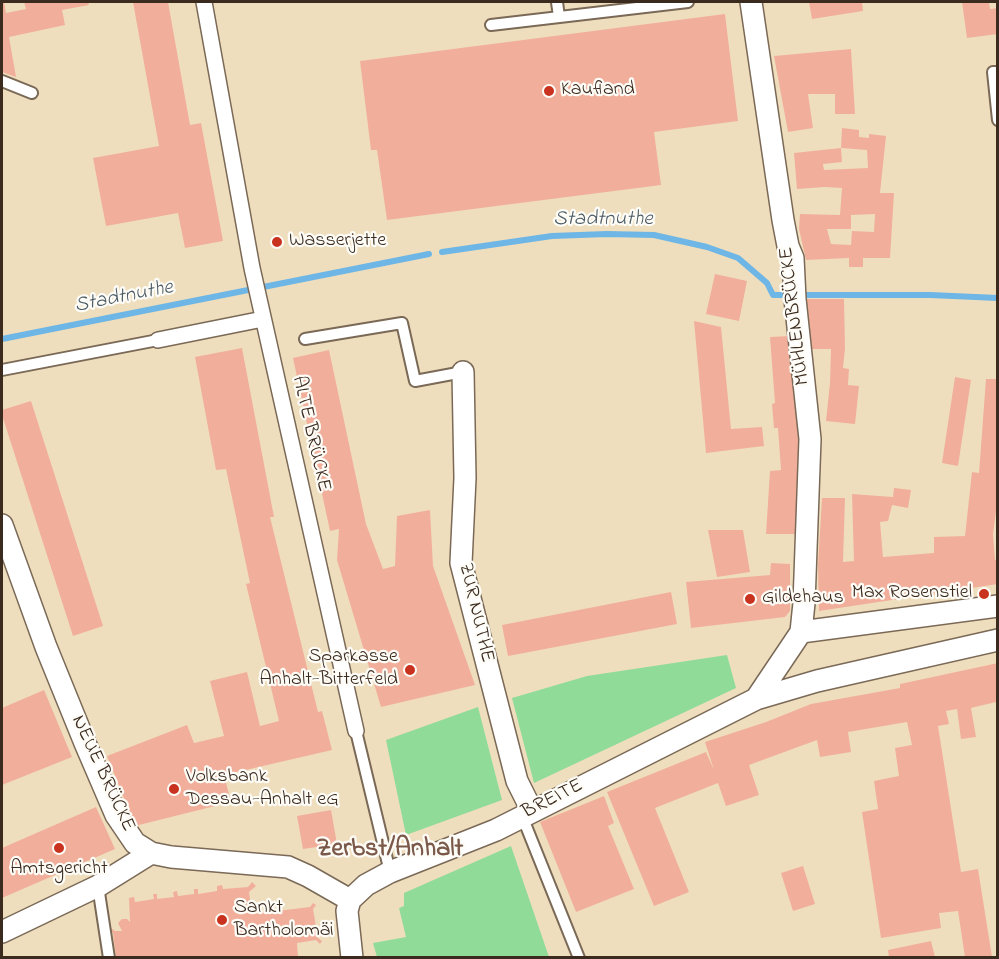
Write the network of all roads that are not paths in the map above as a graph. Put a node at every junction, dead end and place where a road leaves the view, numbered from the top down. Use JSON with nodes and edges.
{"nodes":[{"id":1,"x":204,"y":2,"type":"edge"},
{"id":2,"x":557,"y":2,"type":"edge"},
{"id":3,"x":688,"y":2,"type":"edge"},
{"id":4,"x":751,"y":2,"type":"edge"},
{"id":5,"x":559,"y":17,"type":"junction"},
{"id":6,"x":491,"y":25,"type":"dead end"},
{"id":7,"x":998,"y":72,"type":"edge"},
{"id":8,"x":2,"y":81,"type":"edge"},
{"id":9,"x":32,"y":93,"type":"dead end"},
{"id":10,"x":998,"y":120,"type":"edge"},
{"id":11,"x":263,"y":319,"type":"junction"},
{"id":12,"x":305,"y":339,"type":"dead end"},
{"id":13,"x":159,"y":340,"type":"joint"},
{"id":14,"x":2,"y":370,"type":"edge"},
{"id":15,"x":463,"y":372,"type":"joint"},
{"id":16,"x":2,"y":525,"type":"edge"},
{"id":17,"x":998,"y":606,"type":"edge"},
{"id":18,"x":801,"y":632,"type":"junction"},
{"id":19,"x":998,"y":640,"type":"edge"},
{"id":20,"x":756,"y":699,"type":"junction"},
{"id":21,"x":356,"y":731,"type":"joint"},
{"id":22,"x":527,"y":814,"type":"junction"},
{"id":23,"x":151,"y":853,"type":"junction"},
{"id":24,"x":390,"y":872,"type":"junction"},
{"id":25,"x":98,"y":886,"type":"junction"},
{"id":26,"x":350,"y":900,"type":"junction"},
{"id":27,"x":2,"y":932,"type":"edge"},
{"id":28,"x":109,"y":957,"type":"edge"},
{"id":29,"x":352,"y":957,"type":"edge"},
{"id":30,"x":579,"y":957,"type":"edge"}],
"edges":[{"from":1,"to":11,"type":"street","name":"ALTE BRÜCKE"},
{"from":2,"to":5,"type":"lane"},
{"from":3,"to":5,"type":"lane"},
{"from":4,"to":18,"type":"street","name":"MÜHLENBRÜCKE"},
{"from":5,"to":6,"type":"lane"},
{"from":7,"to":10,"type":"lane"},
{"from":8,"to":9,"type":"lane"},
{"from":11,"to":13,"type":"street"},
{"from":11,"to":21,"type":"street","name":"ALTE BRÜCKE"},
{"from":12,"to":15,"type":"lane"},
{"from":13,"to":14,"type":"lane"},
{"from":15,"to":22,"type":"street","name":"ZUR NUTHE"},
{"from":16,"to":23,"type":"street","name":"NEUE BRÜCKE"},
{"from":17,"to":18,"type":"street"},
{"from":18,"to":20,"type":"street","name":"BREITE"},
{"from":19,"to":20,"type":"street","name":"BREITE"},
{"from":20,"to":22,"type":"street","name":"BREITE"},
{"from":21,"to":24,"type":"lane","name":"ALTE BRÜCKE"},
{"from":22,"to":24,"type":"street","name":"BREITE"},
{"from":22,"to":30,"type":"lane"},
{"from":23,"to":25,"type":"street"},
{"from":23,"to":26,"type":"street"},
{"from":24,"to":26,"type":"street","name":"BREITE"},
{"from":25,"to":27,"type":"street"},
{"from":25,"to":28,"type":"lane"},
{"from":26,"to":29,"type":"street"}]}
